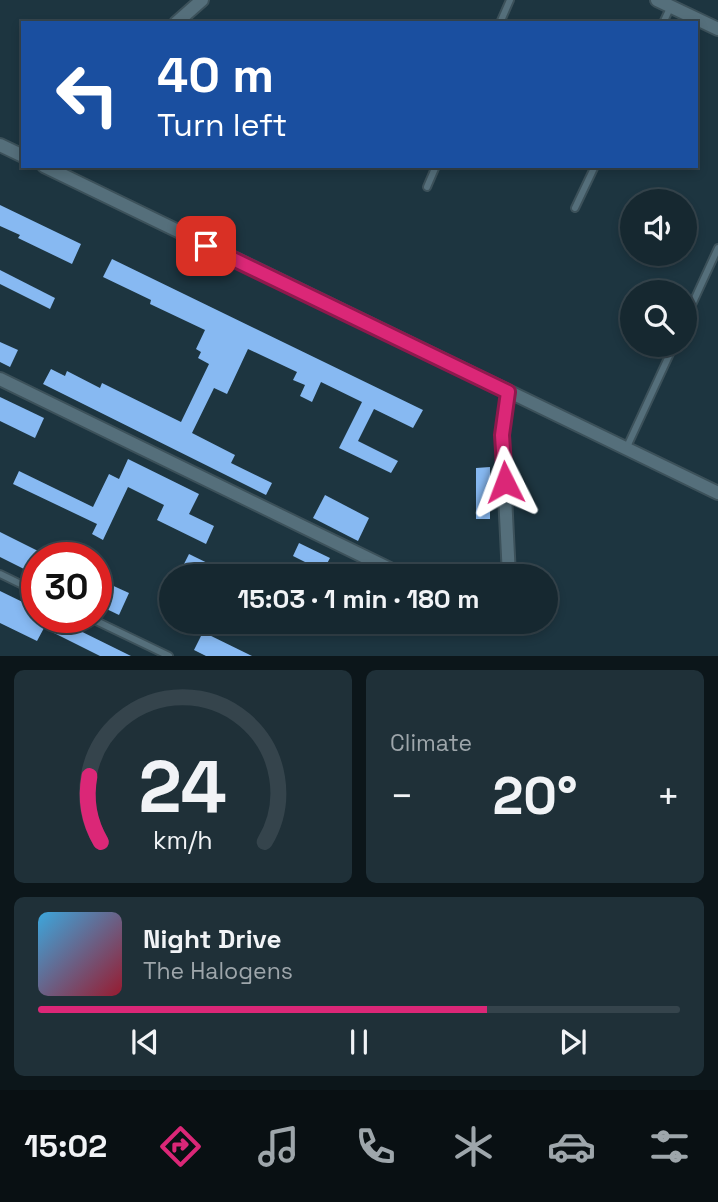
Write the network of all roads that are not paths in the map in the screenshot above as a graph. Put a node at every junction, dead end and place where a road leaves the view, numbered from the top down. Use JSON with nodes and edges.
{"nodes":[{"id":1,"x":202,"y":0,"type":"edge"},
{"id":2,"x":510,"y":0,"type":"edge"},
{"id":3,"x":657,"y":0,"type":"edge"},
{"id":4,"x":671,"y":6,"type":"junction"},
{"id":5,"x":178,"y":21,"type":"edge"},
{"id":6,"x":501,"y":21,"type":"edge"},
{"id":7,"x":664,"y":21,"type":"edge"},
{"id":8,"x":716,"y":24,"type":"edge"},
{"id":9,"x":0,"y":145,"type":"edge"},
{"id":10,"x":21,"y":155,"type":"edge"},
{"id":11,"x":48,"y":168,"type":"edge"},
{"id":12,"x":435,"y":168,"type":"edge"},
{"id":13,"x":594,"y":168,"type":"edge"},
{"id":14,"x":427,"y":187,"type":"dead end"},
{"id":15,"x":575,"y":208,"type":"dead end"},
{"id":16,"x":718,"y":248,"type":"edge"},
{"id":17,"x":697,"y":293,"type":"edge"},
{"id":18,"x":668,"y":357,"type":"edge"},
{"id":19,"x":0,"y":379,"type":"edge"},
{"id":20,"x":508,"y":392,"type":"junction"},
{"id":21,"x":626,"y":449,"type":"junction"},
{"id":22,"x":718,"y":494,"type":"edge"},
{"id":23,"x":379,"y":564,"type":"edge"},
{"id":24,"x":508,"y":564,"type":"edge"},
{"id":25,"x":0,"y":574,"type":"edge"},
{"id":26,"x":21,"y":584,"type":"edge"},
{"id":27,"x":112,"y":629,"type":"edge"},
{"id":28,"x":169,"y":656,"type":"edge"}],
"edges":[{"from":1,"to":5,"type":"street"},
{"from":2,"to":6,"type":"lane"},
{"from":3,"to":4,"type":"street"},
{"from":4,"to":7,"type":"lane"},
{"from":4,"to":8,"type":"street"},
{"from":9,"to":10,"type":"street"},
{"from":11,"to":20,"type":"street"},
{"from":12,"to":14,"type":"lane"},
{"from":13,"to":15,"type":"lane"},
{"from":16,"to":17,"type":"lane"},
{"from":18,"to":21,"type":"lane"},
{"from":19,"to":23,"type":"street"},
{"from":20,"to":21,"type":"street"},
{"from":20,"to":24,"type":"street"},
{"from":21,"to":22,"type":"street"},
{"from":25,"to":26,"type":"lane"},
{"from":27,"to":28,"type":"lane"}]}
